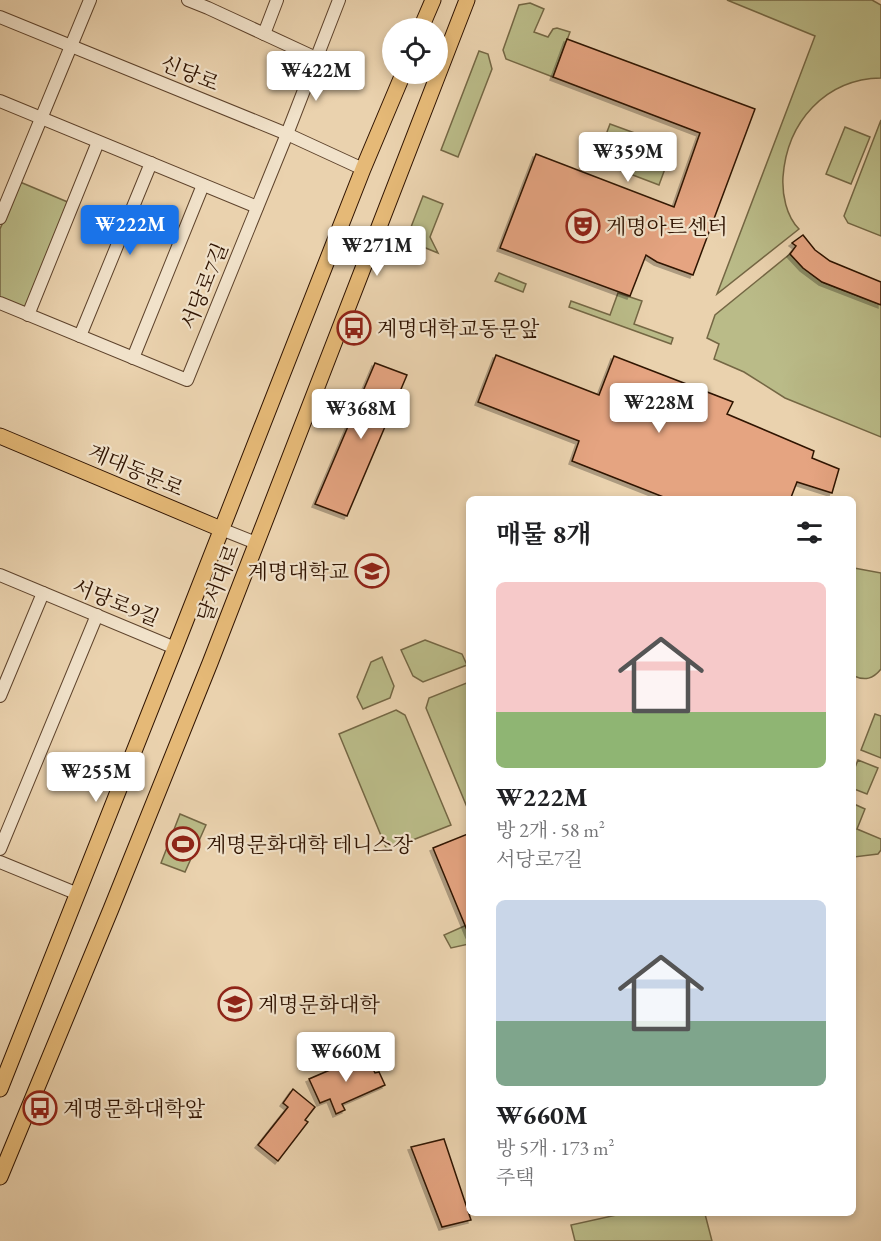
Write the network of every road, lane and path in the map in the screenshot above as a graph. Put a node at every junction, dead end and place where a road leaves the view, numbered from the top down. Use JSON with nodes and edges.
{"nodes":[{"id":1,"x":90,"y":0,"type":"edge"},
{"id":2,"x":188,"y":0,"type":"edge"},
{"id":3,"x":277,"y":0,"type":"edge"},
{"id":4,"x":339,"y":0,"type":"edge"},
{"id":5,"x":433,"y":0,"type":"edge"},
{"id":6,"x":467,"y":0,"type":"edge"},
{"id":7,"x":210,"y":4,"type":"edge"},
{"id":8,"x":0,"y":17,"type":"edge"},
{"id":9,"x":425,"y":18,"type":"edge"},
{"id":10,"x":264,"y":34,"type":"junction"},
{"id":11,"x":71,"y":46,"type":"junction"},
{"id":12,"x":316,"y":58,"type":"junction"},
{"id":13,"x":399,"y":84,"type":"edge"},
{"id":14,"x":0,"y":101,"type":"edge"},
{"id":15,"x":41,"y":118,"type":"junction"},
{"id":16,"x":287,"y":134,"type":"junction"},
{"id":17,"x":98,"y":142,"type":"junction"},
{"id":18,"x":151,"y":163,"type":"junction"},
{"id":19,"x":363,"y":169,"type":"junction"},
{"id":20,"x":203,"y":185,"type":"junction"},
{"id":21,"x":257,"y":207,"type":"junction"},
{"id":22,"x":0,"y":218,"type":"edge"},
{"id":23,"x":0,"y":303,"type":"edge"},
{"id":24,"x":27,"y":315,"type":"junction"},
{"id":25,"x":80,"y":336,"type":"junction"},
{"id":26,"x":132,"y":358,"type":"junction"},
{"id":27,"x":0,"y":436,"type":"edge"},
{"id":28,"x":221,"y":529,"type":"junction"},
{"id":29,"x":255,"y":543,"type":"junction"},
{"id":30,"x":0,"y":575,"type":"edge"},
{"id":31,"x":42,"y":593,"type":"junction"},
{"id":32,"x":97,"y":615,"type":"junction"},
{"id":33,"x":176,"y":648,"type":"junction"},
{"id":34,"x":0,"y":696,"type":"edge"},
{"id":35,"x":0,"y":849,"type":"edge"},
{"id":36,"x":0,"y":862,"type":"edge"},
{"id":37,"x":78,"y":894,"type":"junction"},
{"id":38,"x":0,"y":1089,"type":"edge"},
{"id":39,"x":0,"y":1177,"type":"edge"}],
"edges":[{"from":1,"to":11,"type":"street"},
{"from":2,"to":7,"type":"street"},
{"from":3,"to":10,"type":"street"},
{"from":4,"to":12,"type":"street"},
{"from":5,"to":9,"type":"main road"},
{"from":6,"to":29,"type":"main road","name":"달서대로"},
{"from":7,"to":10,"type":"street"},
{"from":8,"to":11,"type":"street","name":"신당로"},
{"from":10,"to":12,"type":"street"},
{"from":11,"to":15,"type":"street"},
{"from":11,"to":16,"type":"street","name":"신당로"},
{"from":12,"to":16,"type":"street"},
{"from":13,"to":19,"type":"main road","name":"달서대로"},
{"from":14,"to":15,"type":"street"},
{"from":15,"to":17,"type":"street"},
{"from":15,"to":22,"type":"street"},
{"from":16,"to":19,"type":"street","name":"신당로"},
{"from":16,"to":21,"type":"street"},
{"from":17,"to":18,"type":"street"},
{"from":17,"to":24,"type":"street"},
{"from":18,"to":20,"type":"street"},
{"from":18,"to":25,"type":"street"},
{"from":19,"to":28,"type":"main road","name":"달서대로"},
{"from":20,"to":21,"type":"street"},
{"from":20,"to":26,"type":"street","name":"서당로7길"},
{"from":21,"to":26,"type":"street","name":"서당로7길"},
{"from":23,"to":24,"type":"street","name":"서당로7길"},
{"from":24,"to":25,"type":"street","name":"서당로7길"},
{"from":25,"to":26,"type":"street","name":"서당로7길"},
{"from":27,"to":28,"type":"main road","name":"계대동문로"},
{"from":28,"to":29,"type":"street","name":"계대동문로"},
{"from":28,"to":33,"type":"main road","name":"달서대로"},
{"from":29,"to":39,"type":"main road","name":"달서대로"},
{"from":30,"to":31,"type":"street","name":"서당로9길"},
{"from":31,"to":32,"type":"street","name":"서당로9길"},
{"from":31,"to":34,"type":"street","name":"서당로9길"},
{"from":32,"to":33,"type":"street","name":"서당로9길"},
{"from":32,"to":35,"type":"street"},
{"from":33,"to":37,"type":"main road","name":"달서대로"},
{"from":36,"to":37,"type":"street"},
{"from":37,"to":38,"type":"main road","name":"달서대로"}]}
